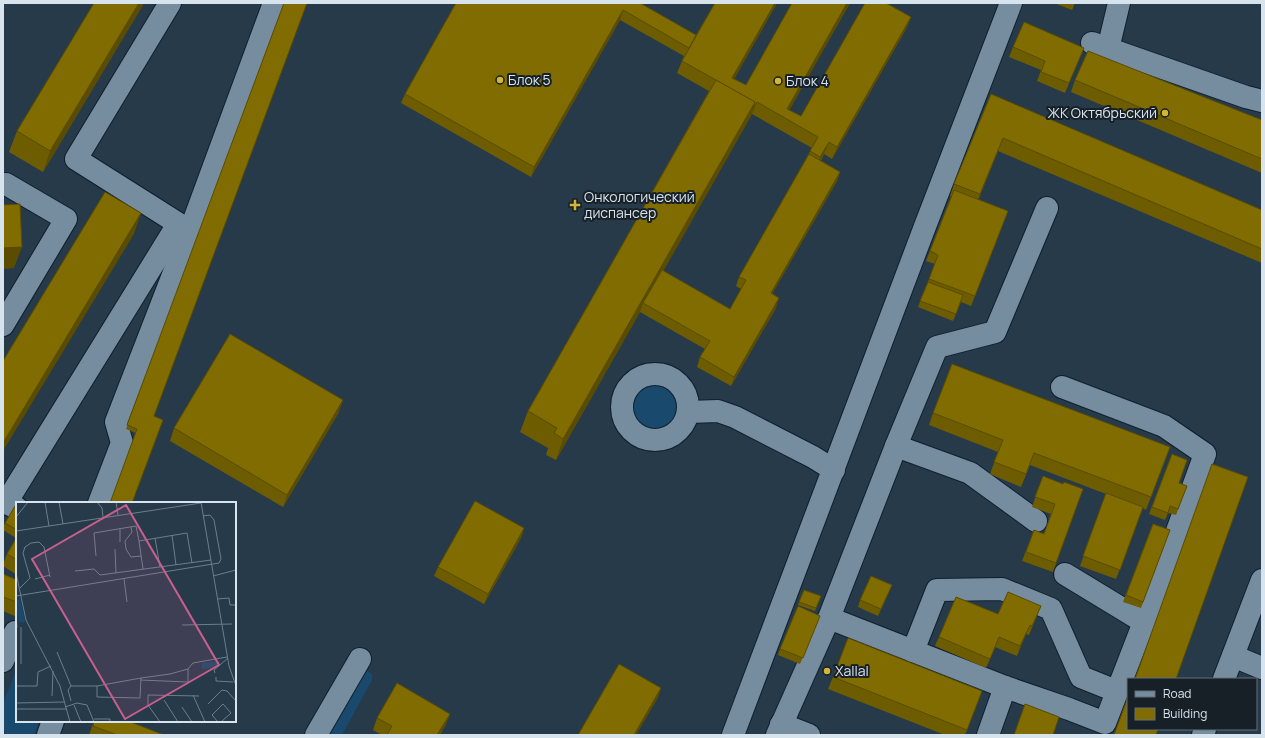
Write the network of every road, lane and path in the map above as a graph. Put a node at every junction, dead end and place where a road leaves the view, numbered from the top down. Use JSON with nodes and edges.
{"nodes":[{"id":1,"x":170,"y":3,"type":"edge"},
{"id":2,"x":274,"y":3,"type":"edge"},
{"id":3,"x":1011,"y":3,"type":"edge"},
{"id":4,"x":1119,"y":3,"type":"edge"},
{"id":5,"x":1262,"y":101,"type":"edge"},
{"id":6,"x":3,"y":184,"type":"edge"},
{"id":7,"x":1047,"y":208,"type":"dead end"},
{"id":8,"x":184,"y":228,"type":"junction"},
{"id":9,"x":3,"y":324,"type":"edge"},
{"id":10,"x":1062,"y":387,"type":"dead end"},
{"id":11,"x":688,"y":412,"type":"dead end"},
{"id":12,"x":896,"y":446,"type":"junction"},
{"id":13,"x":834,"y":470,"type":"junction"},
{"id":14,"x":99,"y":502,"type":"edge"},
{"id":15,"x":9,"y":506,"type":"edge"},
{"id":16,"x":1036,"y":521,"type":"dead end"},
{"id":17,"x":1065,"y":574,"type":"dead end"},
{"id":18,"x":1262,"y":580,"type":"edge"},
{"id":19,"x":829,"y":618,"type":"junction"},
{"id":20,"x":1144,"y":622,"type":"junction"},
{"id":21,"x":15,"y":632,"type":"dead end"},
{"id":22,"x":913,"y":651,"type":"junction"},
{"id":23,"x":1233,"y":656,"type":"junction"},
{"id":24,"x":360,"y":659,"type":"dead end"},
{"id":25,"x":3,"y":661,"type":"edge"},
{"id":26,"x":1262,"y":668,"type":"edge"},
{"id":27,"x":1081,"y":677,"type":"junction"},
{"id":28,"x":1224,"y":678,"type":"edge"},
{"id":29,"x":1005,"y":687,"type":"junction"},
{"id":30,"x":1116,"y":691,"type":"junction"},
{"id":31,"x":1069,"y":709,"type":"junction"},
{"id":32,"x":53,"y":722,"type":"edge"},
{"id":33,"x":779,"y":730,"type":"edge"},
{"id":34,"x":48,"y":735,"type":"edge"},
{"id":35,"x":316,"y":735,"type":"edge"},
{"id":36,"x":733,"y":735,"type":"edge"},
{"id":37,"x":809,"y":735,"type":"edge"},
{"id":38,"x":988,"y":735,"type":"edge"}],
"edges":[{"from":1,"to":8,"type":"street"},
{"from":2,"to":8,"type":"street"},
{"from":3,"to":13,"type":"street"},
{"from":4,"to":5,"type":"street"},
{"from":6,"to":9,"type":"street"},
{"from":7,"to":12,"type":"street"},
{"from":8,"to":14,"type":"street"},
{"from":8,"to":15,"type":"street"},
{"from":10,"to":20,"type":"street"},
{"from":11,"to":13,"type":"street"},
{"from":12,"to":16,"type":"street"},
{"from":12,"to":19,"type":"street"},
{"from":13,"to":36,"type":"street"},
{"from":17,"to":20,"type":"street"},
{"from":18,"to":23,"type":"street"},
{"from":19,"to":22,"type":"street"},
{"from":19,"to":33,"type":"street"},
{"from":20,"to":30,"type":"street"},
{"from":21,"to":25,"type":"street"},
{"from":22,"to":27,"type":"street"},
{"from":22,"to":29,"type":"street"},
{"from":23,"to":26,"type":"street"},
{"from":23,"to":28,"type":"street"},
{"from":24,"to":35,"type":"street"},
{"from":27,"to":30,"type":"street"},
{"from":27,"to":31,"type":"street"},
{"from":29,"to":31,"type":"street"},
{"from":29,"to":38,"type":"street"},
{"from":30,"to":31,"type":"street"},
{"from":32,"to":34,"type":"street"},
{"from":33,"to":37,"type":"street"}]}
